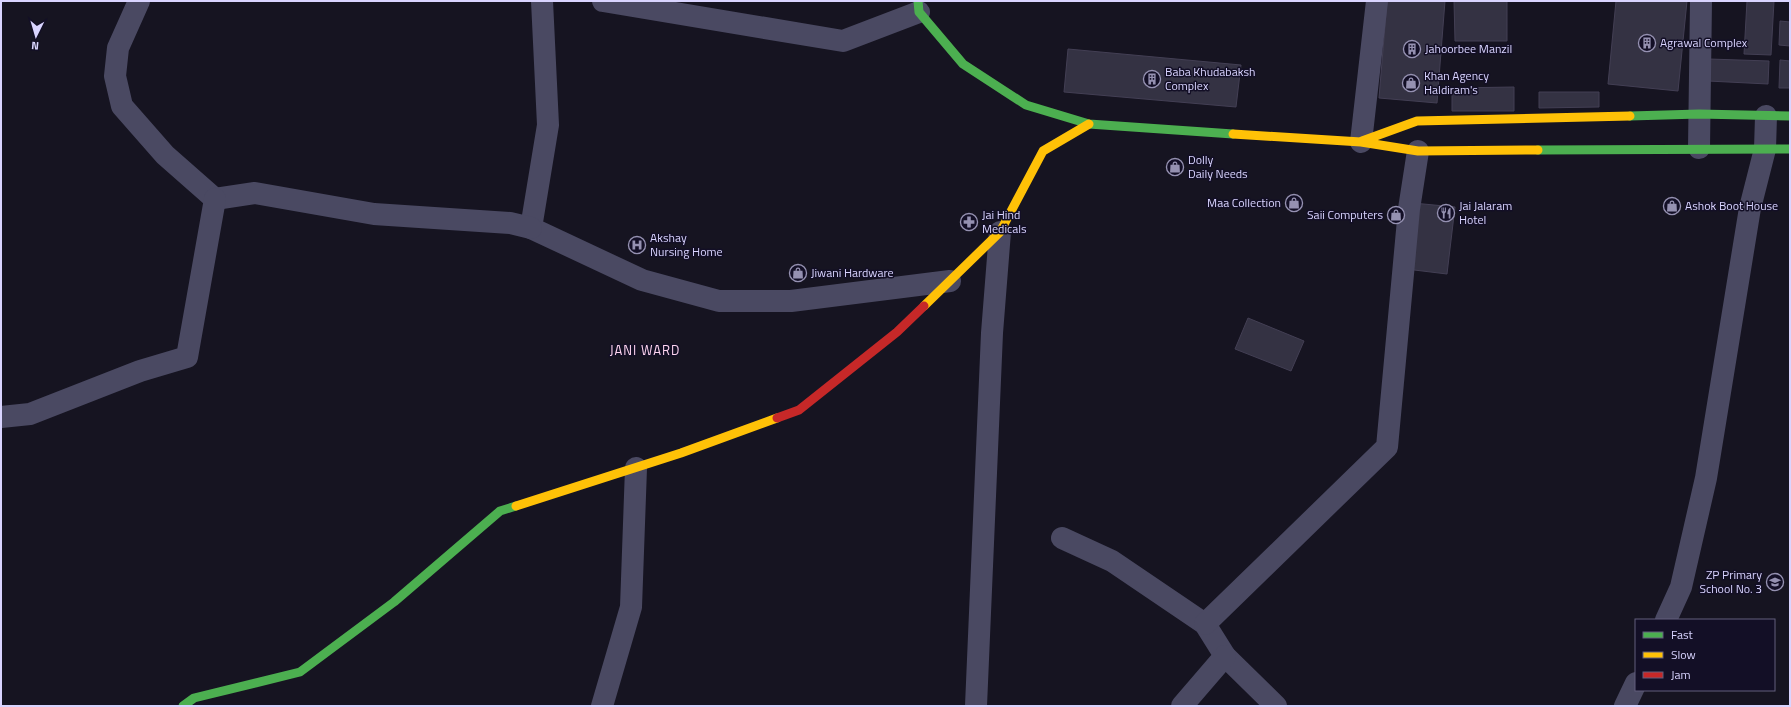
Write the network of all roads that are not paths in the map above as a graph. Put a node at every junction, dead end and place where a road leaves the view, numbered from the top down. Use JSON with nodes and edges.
{"nodes":[{"id":1,"x":139,"y":1,"type":"edge"},
{"id":2,"x":542,"y":1,"type":"edge"},
{"id":3,"x":603,"y":1,"type":"edge"},
{"id":4,"x":1376,"y":1,"type":"edge"},
{"id":5,"x":1701,"y":1,"type":"edge"},
{"id":6,"x":918,"y":7,"type":"edge"},
{"id":7,"x":1699,"y":114,"type":"junction"},
{"id":8,"x":1766,"y":116,"type":"junction"},
{"id":9,"x":1790,"y":116,"type":"edge"},
{"id":10,"x":1089,"y":124,"type":"junction"},
{"id":11,"x":1361,"y":142,"type":"junction"},
{"id":12,"x":1698,"y":148,"type":"junction"},
{"id":13,"x":1765,"y":149,"type":"junction"},
{"id":14,"x":1790,"y":149,"type":"edge"},
{"id":15,"x":1418,"y":151,"type":"junction"},
{"id":16,"x":215,"y":199,"type":"junction"},
{"id":17,"x":531,"y":228,"type":"junction"},
{"id":18,"x":1000,"y":232,"type":"junction"},
{"id":19,"x":950,"y":281,"type":"junction"},
{"id":20,"x":1,"y":417,"type":"edge"},
{"id":21,"x":636,"y":468,"type":"junction"},
{"id":22,"x":1062,"y":538,"type":"dead end"},
{"id":23,"x":1666,"y":619,"type":"edge"},
{"id":24,"x":1205,"y":624,"type":"junction"},
{"id":25,"x":1225,"y":656,"type":"junction"},
{"id":26,"x":1635,"y":684,"type":"edge"},
{"id":27,"x":183,"y":706,"type":"edge"},
{"id":28,"x":602,"y":706,"type":"edge"},
{"id":29,"x":976,"y":706,"type":"edge"},
{"id":30,"x":1182,"y":706,"type":"edge"},
{"id":31,"x":1276,"y":706,"type":"edge"},
{"id":32,"x":1625,"y":706,"type":"edge"}],
"edges":[{"from":1,"to":16,"type":"street"},
{"from":2,"to":17,"type":"street"},
{"from":3,"to":6,"type":"street"},
{"from":4,"to":11,"type":"street"},
{"from":5,"to":7,"type":"street"},
{"from":6,"to":10,"type":"street"},
{"from":7,"to":8,"type":"street"},
{"from":7,"to":11,"type":"street"},
{"from":7,"to":12,"type":"street"},
{"from":8,"to":9,"type":"street"},
{"from":8,"to":13,"type":"street"},
{"from":10,"to":11,"type":"street"},
{"from":10,"to":18,"type":"street"},
{"from":11,"to":15,"type":"street"},
{"from":12,"to":13,"type":"street"},
{"from":12,"to":15,"type":"street"},
{"from":13,"to":14,"type":"street"},
{"from":13,"to":23,"type":"street"},
{"from":15,"to":24,"type":"street"},
{"from":16,"to":17,"type":"street"},
{"from":16,"to":20,"type":"street"},
{"from":17,"to":19,"type":"street"},
{"from":18,"to":19,"type":"street"},
{"from":18,"to":29,"type":"street"},
{"from":19,"to":21,"type":"street"},
{"from":21,"to":27,"type":"street"},
{"from":21,"to":28,"type":"street"},
{"from":22,"to":24,"type":"street"},
{"from":24,"to":25,"type":"street"},
{"from":25,"to":30,"type":"street"},
{"from":25,"to":31,"type":"street"},
{"from":26,"to":32,"type":"street"}]}
